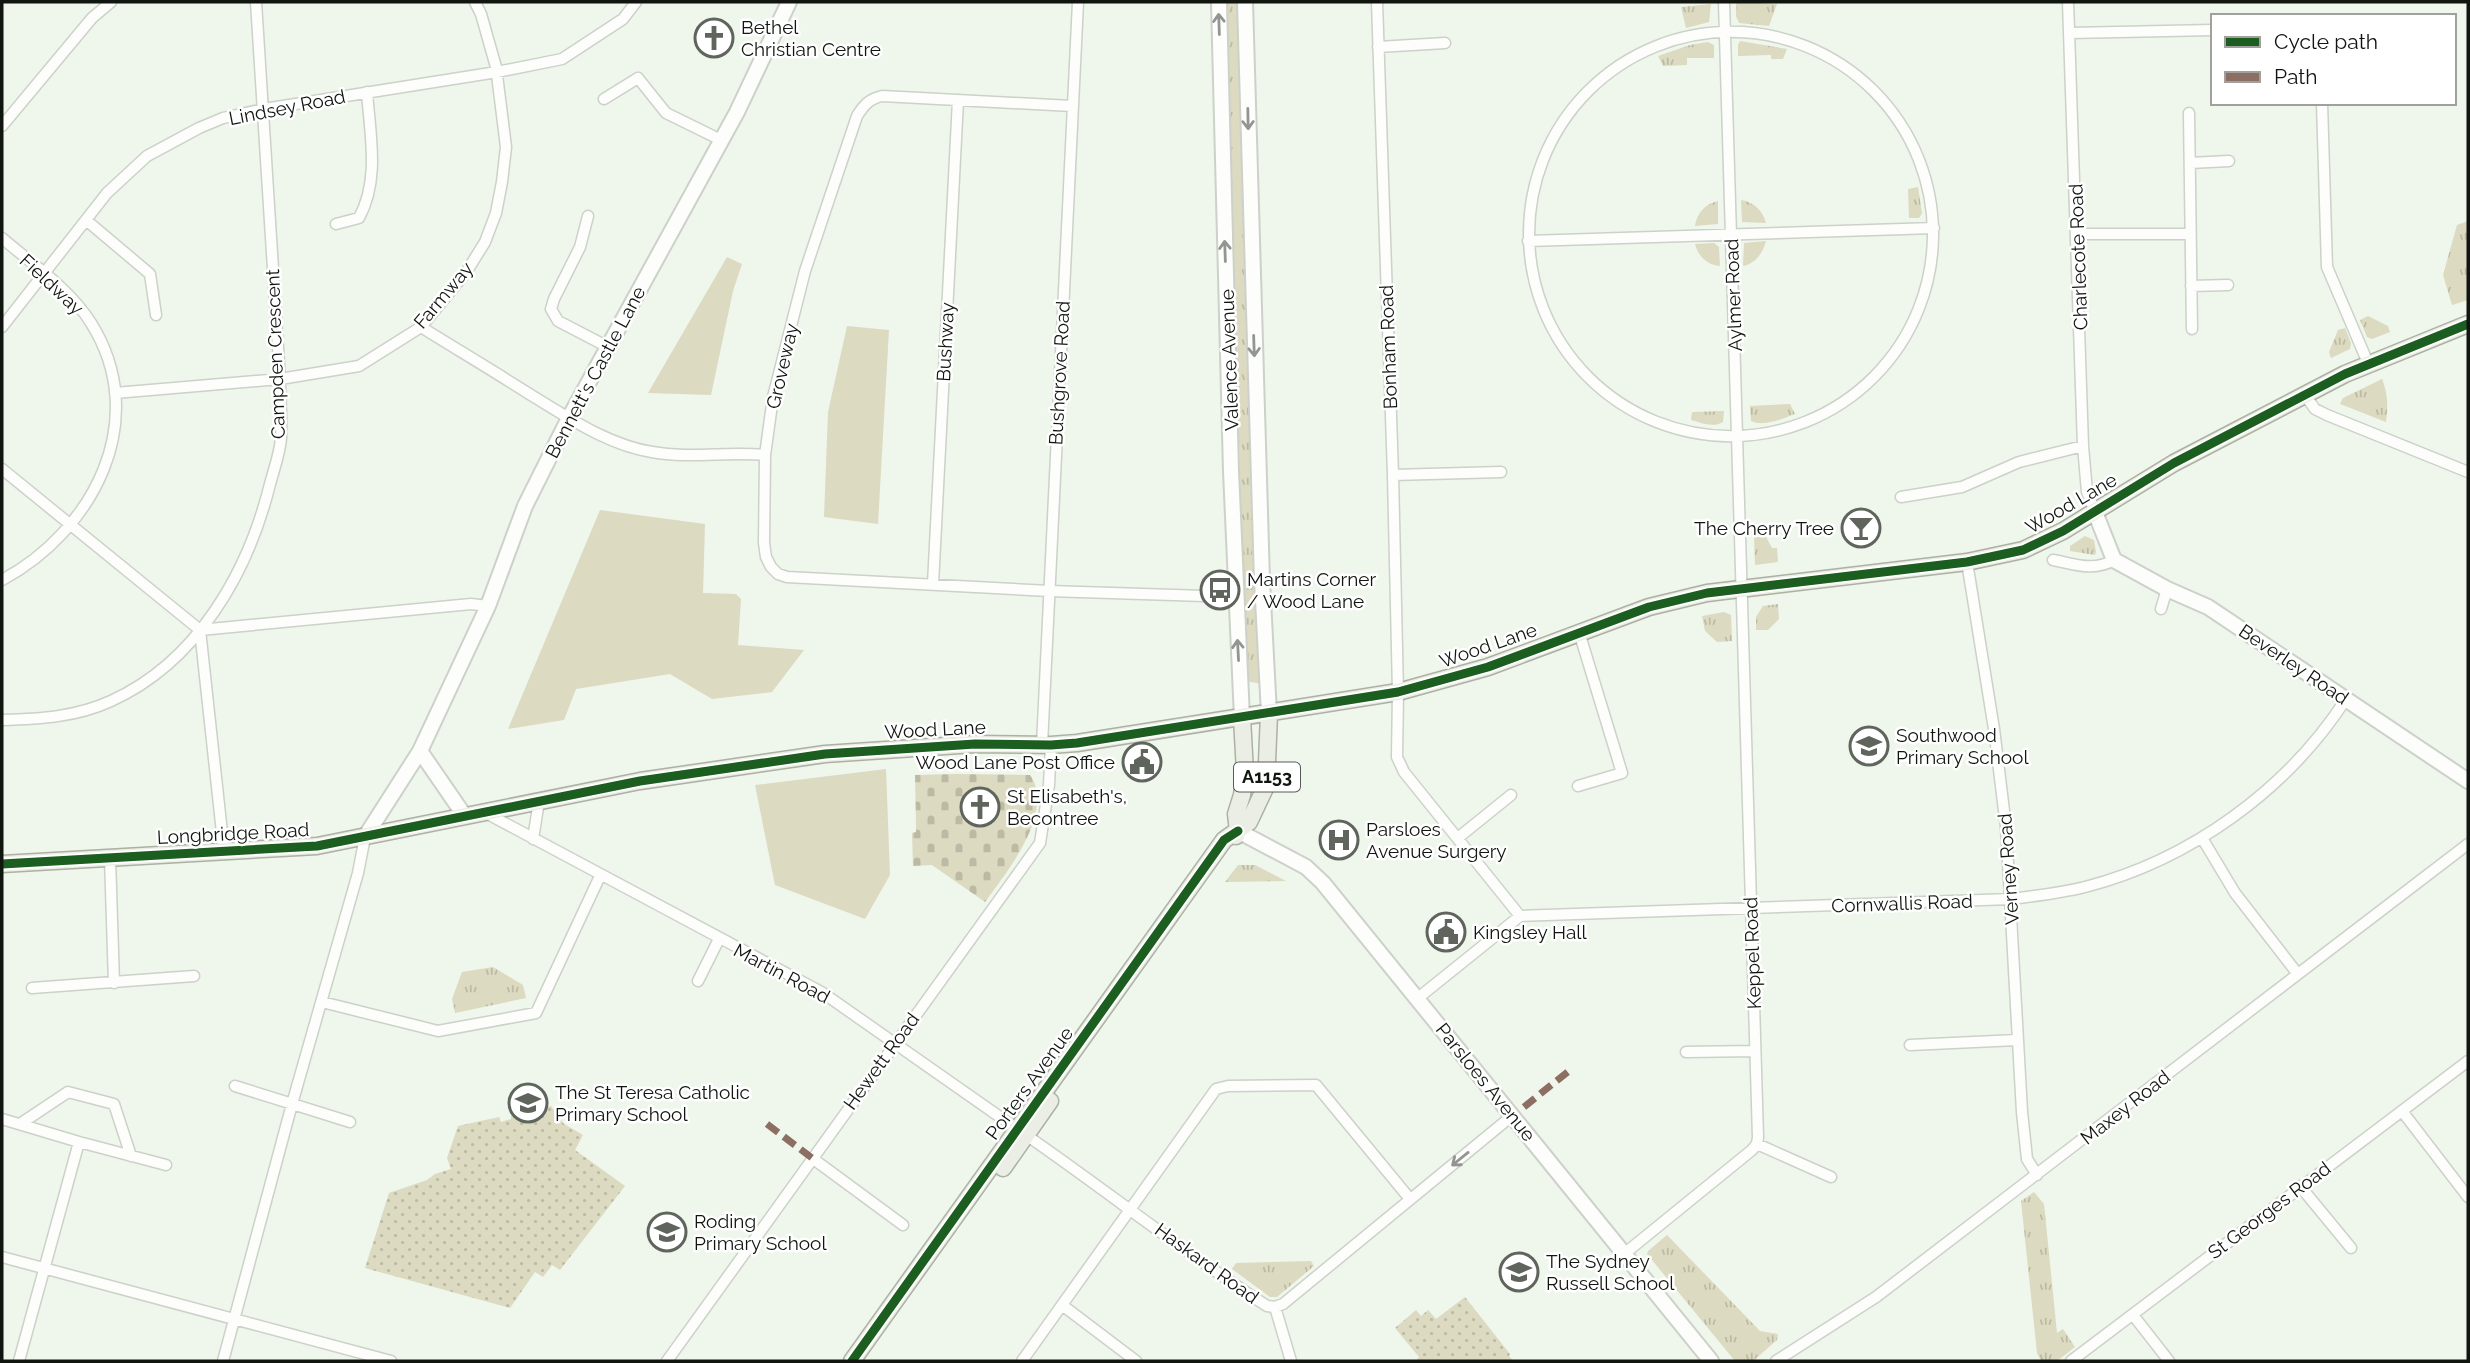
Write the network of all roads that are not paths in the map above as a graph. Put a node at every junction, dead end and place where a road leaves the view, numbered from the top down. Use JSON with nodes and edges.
{"nodes":[{"id":1,"x":111,"y":2,"type":"edge"},
{"id":2,"x":256,"y":2,"type":"edge"},
{"id":3,"x":475,"y":2,"type":"edge"},
{"id":4,"x":636,"y":2,"type":"edge"},
{"id":5,"x":789,"y":2,"type":"edge"},
{"id":6,"x":1078,"y":2,"type":"edge"},
{"id":7,"x":1219,"y":2,"type":"edge"},
{"id":8,"x":1245,"y":2,"type":"edge"},
{"id":9,"x":1377,"y":2,"type":"edge"},
{"id":10,"x":1724,"y":2,"type":"edge"},
{"id":11,"x":2068,"y":2,"type":"edge"},
{"id":12,"x":2211,"y":30,"type":"edge"},
{"id":13,"x":1725,"y":31,"type":"junction"},
{"id":14,"x":2070,"y":33,"type":"junction"},
{"id":15,"x":1445,"y":43,"type":"dead end"},
{"id":16,"x":1378,"y":47,"type":"junction"},
{"id":17,"x":497,"y":72,"type":"junction"},
{"id":18,"x":367,"y":92,"type":"junction"},
{"id":19,"x":604,"y":99,"type":"dead end"},
{"id":20,"x":958,"y":100,"type":"junction"},
{"id":21,"x":2322,"y":105,"type":"edge"},
{"id":22,"x":1072,"y":106,"type":"junction"},
{"id":23,"x":264,"y":109,"type":"junction"},
{"id":24,"x":2189,"y":113,"type":"dead end"},
{"id":25,"x":2,"y":126,"type":"edge"},
{"id":26,"x":721,"y":140,"type":"junction"},
{"id":27,"x":2229,"y":161,"type":"dead end"},
{"id":28,"x":2190,"y":163,"type":"junction"},
{"id":29,"x":588,"y":216,"type":"dead end"},
{"id":30,"x":86,"y":220,"type":"junction"},
{"id":31,"x":336,"y":224,"type":"dead end"},
{"id":32,"x":1934,"y":228,"type":"junction"},
{"id":33,"x":2077,"y":234,"type":"junction"},
{"id":34,"x":2190,"y":234,"type":"junction"},
{"id":35,"x":1732,"y":235,"type":"junction"},
{"id":36,"x":2,"y":238,"type":"edge"},
{"id":37,"x":1528,"y":241,"type":"junction"},
{"id":38,"x":44,"y":274,"type":"junction"},
{"id":39,"x":2228,"y":285,"type":"dead end"},
{"id":40,"x":2191,"y":286,"type":"junction"},
{"id":41,"x":156,"y":314,"type":"dead end"},
{"id":42,"x":2468,"y":324,"type":"edge"},
{"id":43,"x":2,"y":327,"type":"edge"},
{"id":44,"x":421,"y":327,"type":"junction"},
{"id":45,"x":2192,"y":329,"type":"dead end"},
{"id":46,"x":608,"y":346,"type":"junction"},
{"id":47,"x":2368,"y":363,"type":"junction"},
{"id":48,"x":280,"y":379,"type":"junction"},
{"id":49,"x":115,"y":393,"type":"junction"},
{"id":50,"x":2305,"y":394,"type":"junction"},
{"id":51,"x":569,"y":418,"type":"junction"},
{"id":52,"x":1738,"y":436,"type":"junction"},
{"id":53,"x":2083,"y":446,"type":"junction"},
{"id":54,"x":765,"y":456,"type":"junction"},
{"id":55,"x":2,"y":469,"type":"edge"},
{"id":56,"x":1501,"y":472,"type":"dead end"},
{"id":57,"x":2468,"y":472,"type":"edge"},
{"id":58,"x":1394,"y":475,"type":"junction"},
{"id":59,"x":1901,"y":496,"type":"dead end"},
{"id":60,"x":2095,"y":512,"type":"junction"},
{"id":61,"x":70,"y":525,"type":"junction"},
{"id":62,"x":2053,"y":559,"type":"dead end"},
{"id":63,"x":2113,"y":560,"type":"junction"},
{"id":64,"x":1967,"y":562,"type":"junction"},
{"id":65,"x":2,"y":580,"type":"edge"},
{"id":66,"x":933,"y":584,"type":"junction"},
{"id":67,"x":1742,"y":588,"type":"junction"},
{"id":68,"x":2167,"y":589,"type":"junction"},
{"id":69,"x":1049,"y":591,"type":"junction"},
{"id":70,"x":1236,"y":597,"type":"junction"},
{"id":71,"x":488,"y":606,"type":"junction"},
{"id":72,"x":2161,"y":609,"type":"dead end"},
{"id":73,"x":200,"y":630,"type":"junction"},
{"id":74,"x":1579,"y":632,"type":"junction"},
{"id":75,"x":1398,"y":692,"type":"junction"},
{"id":76,"x":2346,"y":699,"type":"junction"},
{"id":77,"x":1269,"y":714,"type":"junction"},
{"id":78,"x":1242,"y":718,"type":"junction"},
{"id":79,"x":2,"y":720,"type":"edge"},
{"id":80,"x":1046,"y":745,"type":"junction"},
{"id":81,"x":420,"y":751,"type":"junction"},
{"id":82,"x":2468,"y":781,"type":"edge"},
{"id":83,"x":1578,"y":786,"type":"dead end"},
{"id":84,"x":1511,"y":795,"type":"dead end"},
{"id":85,"x":539,"y":801,"type":"junction"},
{"id":86,"x":483,"y":812,"type":"junction"},
{"id":87,"x":464,"y":815,"type":"junction"},
{"id":88,"x":1238,"y":831,"type":"junction"},
{"id":89,"x":365,"y":837,"type":"junction"},
{"id":90,"x":1459,"y":837,"type":"junction"},
{"id":91,"x":2202,"y":838,"type":"junction"},
{"id":92,"x":533,"y":839,"type":"junction"},
{"id":93,"x":2468,"y":844,"type":"edge"},
{"id":94,"x":224,"y":850,"type":"junction"},
{"id":95,"x":110,"y":858,"type":"junction"},
{"id":96,"x":2,"y":864,"type":"edge"},
{"id":97,"x":600,"y":876,"type":"junction"},
{"id":98,"x":2011,"y":899,"type":"junction"},
{"id":99,"x":1751,"y":908,"type":"junction"},
{"id":100,"x":1520,"y":916,"type":"junction"},
{"id":101,"x":719,"y":939,"type":"junction"},
{"id":102,"x":2297,"y":973,"type":"junction"},
{"id":103,"x":194,"y":976,"type":"dead end"},
{"id":104,"x":698,"y":981,"type":"dead end"},
{"id":105,"x":114,"y":983,"type":"junction"},
{"id":106,"x":32,"y":988,"type":"dead end"},
{"id":107,"x":1418,"y":998,"type":"junction"},
{"id":108,"x":321,"y":1002,"type":"junction"},
{"id":109,"x":2017,"y":1040,"type":"junction"},
{"id":110,"x":895,"y":1042,"type":"junction"},
{"id":111,"x":1910,"y":1045,"type":"dead end"},
{"id":112,"x":1755,"y":1051,"type":"junction"},
{"id":113,"x":1686,"y":1052,"type":"dead end"},
{"id":114,"x":2468,"y":1061,"type":"edge"},
{"id":115,"x":235,"y":1086,"type":"dead end"},
{"id":116,"x":292,"y":1104,"type":"junction"},
{"id":117,"x":2402,"y":1111,"type":"junction"},
{"id":118,"x":1513,"y":1115,"type":"junction"},
{"id":119,"x":2,"y":1119,"type":"edge"},
{"id":120,"x":350,"y":1122,"type":"dead end"},
{"id":121,"x":20,"y":1124,"type":"junction"},
{"id":122,"x":1022,"y":1132,"type":"junction"},
{"id":123,"x":79,"y":1142,"type":"junction"},
{"id":124,"x":1757,"y":1144,"type":"junction"},
{"id":125,"x":131,"y":1156,"type":"junction"},
{"id":126,"x":812,"y":1158,"type":"junction"},
{"id":127,"x":166,"y":1165,"type":"dead end"},
{"id":128,"x":2037,"y":1175,"type":"junction"},
{"id":129,"x":1831,"y":1177,"type":"dead end"},
{"id":130,"x":2300,"y":1186,"type":"junction"},
{"id":131,"x":2468,"y":1197,"type":"edge"},
{"id":132,"x":1410,"y":1199,"type":"junction"},
{"id":133,"x":1130,"y":1208,"type":"junction"},
{"id":134,"x":903,"y":1225,"type":"dead end"},
{"id":135,"x":2351,"y":1248,"type":"dead end"},
{"id":136,"x":1624,"y":1254,"type":"junction"},
{"id":137,"x":2,"y":1257,"type":"edge"},
{"id":138,"x":44,"y":1268,"type":"junction"},
{"id":139,"x":1062,"y":1305,"type":"junction"},
{"id":140,"x":1275,"y":1307,"type":"junction"},
{"id":141,"x":2133,"y":1315,"type":"junction"},
{"id":142,"x":235,"y":1319,"type":"junction"},
{"id":143,"x":19,"y":1361,"type":"edge"},
{"id":144,"x":223,"y":1361,"type":"edge"},
{"id":145,"x":391,"y":1361,"type":"edge"},
{"id":146,"x":667,"y":1361,"type":"edge"},
{"id":147,"x":852,"y":1361,"type":"edge"},
{"id":148,"x":865,"y":1361,"type":"edge"},
{"id":149,"x":1022,"y":1361,"type":"edge"},
{"id":150,"x":1136,"y":1361,"type":"edge"},
{"id":151,"x":1292,"y":1361,"type":"edge"},
{"id":152,"x":1711,"y":1361,"type":"edge"},
{"id":153,"x":1776,"y":1361,"type":"edge"},
{"id":154,"x":2071,"y":1361,"type":"edge"},
{"id":155,"x":2169,"y":1361,"type":"edge"}],
"edges":[{"from":1,"to":25,"type":"street"},
{"from":2,"to":23,"type":"street","name":"Campden Crescent"},
{"from":3,"to":17,"type":"street","name":"Farmway"},
{"from":4,"to":17,"type":"street","name":"Lindsey Road"},
{"from":5,"to":26,"type":"street","name":"Bennett's Castle Lane"},
{"from":6,"to":22,"type":"street","name":"Bushgrove Road"},
{"from":70,"to":7,"type":"street","name":"Valence Avenue","one_way":true},
{"from":8,"to":77,"type":"street","name":"Valence Avenue","one_way":true},
{"from":9,"to":16,"type":"street","name":"Bonham Road"},
{"from":10,"to":13,"type":"street","name":"Aylmer Road"},
{"from":11,"to":14,"type":"street","name":"Charlecote Road"},
{"from":12,"to":14,"type":"street"},
{"from":13,"to":32,"type":"street"},
{"from":13,"to":35,"type":"street","name":"Aylmer Road"},
{"from":13,"to":37,"type":"street"},
{"from":14,"to":33,"type":"street","name":"Charlecote Road"},
{"from":15,"to":16,"type":"street"},
{"from":16,"to":58,"type":"street","name":"Bonham Road"},
{"from":17,"to":18,"type":"street","name":"Lindsey Road"},
{"from":17,"to":44,"type":"street","name":"Farmway"},
{"from":18,"to":23,"type":"street","name":"Lindsey Road"},
{"from":18,"to":31,"type":"street"},
{"from":19,"to":26,"type":"street"},
{"from":20,"to":22,"type":"street","name":"Groveway"},
{"from":20,"to":54,"type":"street","name":"Groveway"},
{"from":20,"to":66,"type":"street","name":"Bushway"},
{"from":21,"to":47,"type":"street"},
{"from":22,"to":69,"type":"street","name":"Bushgrove Road"},
{"from":23,"to":30,"type":"street","name":"Lindsey Road"},
{"from":23,"to":48,"type":"street","name":"Campden Crescent"},
{"from":24,"to":28,"type":"street"},
{"from":26,"to":46,"type":"street","name":"Bennett's Castle Lane"},
{"from":27,"to":28,"type":"street"},
{"from":28,"to":34,"type":"street"},
{"from":29,"to":46,"type":"street"},
{"from":30,"to":38,"type":"street","name":"Lindsey Road"},
{"from":30,"to":41,"type":"street"},
{"from":32,"to":35,"type":"street"},
{"from":32,"to":52,"type":"street"},
{"from":33,"to":34,"type":"street"},
{"from":33,"to":53,"type":"street","name":"Charlecote Road"},
{"from":34,"to":40,"type":"street"},
{"from":35,"to":37,"type":"street"},
{"from":35,"to":52,"type":"street","name":"Aylmer Road"},
{"from":36,"to":38,"type":"street","name":"Fieldway"},
{"from":37,"to":52,"type":"street"},
{"from":38,"to":43,"type":"street","name":"Lindsey Road"},
{"from":38,"to":49,"type":"street","name":"Fieldway"},
{"from":39,"to":40,"type":"street"},
{"from":40,"to":45,"type":"street"},
{"from":42,"to":47,"type":"main road","name":"Wood Lane"},
{"from":44,"to":48,"type":"street","name":"Farmway"},
{"from":44,"to":51,"type":"street"},
{"from":46,"to":51,"type":"street","name":"Bennett's Castle Lane"},
{"from":47,"to":50,"type":"main road","name":"Wood Lane"},
{"from":48,"to":49,"type":"street","name":"Farmway"},
{"from":48,"to":73,"type":"street","name":"Campden Crescent"},
{"from":49,"to":61,"type":"street","name":"Fieldway"},
{"from":50,"to":57,"type":"street"},
{"from":50,"to":60,"type":"main road","name":"Wood Lane"},
{"from":51,"to":54,"type":"street"},
{"from":51,"to":71,"type":"street","name":"Bennett's Castle Lane"},
{"from":52,"to":67,"type":"street","name":"Aylmer Road"},
{"from":53,"to":59,"type":"street"},
{"from":53,"to":60,"type":"street","name":"Charlecote Road"},
{"from":54,"to":66,"type":"street","name":"Groveway"},
{"from":55,"to":61,"type":"street"},
{"from":56,"to":58,"type":"street"},
{"from":58,"to":75,"type":"street","name":"Bonham Road"},
{"from":60,"to":63,"type":"street"},
{"from":60,"to":64,"type":"main road","name":"Wood Lane"},
{"from":61,"to":65,"type":"street","name":"Fieldway"},
{"from":61,"to":73,"type":"street"},
{"from":62,"to":63,"type":"street"},
{"from":63,"to":68,"type":"street","name":"Beverley Road"},
{"from":64,"to":67,"type":"main road","name":"Wood Lane"},
{"from":64,"to":98,"type":"street","name":"Verney Road"},
{"from":66,"to":69,"type":"street","name":"Groveway"},
{"from":67,"to":74,"type":"main road","name":"Wood Lane"},
{"from":67,"to":99,"type":"street","name":"Keppel Road"},
{"from":68,"to":72,"type":"street"},
{"from":68,"to":76,"type":"street","name":"Beverley Road"},
{"from":69,"to":70,"type":"street","name":"Groveway"},
{"from":69,"to":80,"type":"street","name":"Bushgrove Road"},
{"from":78,"to":70,"type":"street","name":"Valence Avenue","one_way":true},
{"from":71,"to":73,"type":"street"},
{"from":71,"to":81,"type":"street","name":"Bennett's Castle Lane"},
{"from":73,"to":79,"type":"street","name":"Campden Crescent"},
{"from":73,"to":94,"type":"street"},
{"from":74,"to":75,"type":"main road","name":"Wood Lane"},
{"from":74,"to":83,"type":"street"},
{"from":75,"to":77,"type":"main road","name":"Wood Lane"},
{"from":75,"to":90,"type":"street","name":"Bonham Road"},
{"from":76,"to":82,"type":"street","name":"Beverley Road"},
{"from":76,"to":91,"type":"street","name":"Cornwallis Road"},
{"from":77,"to":78,"type":"main road","name":"Wood Lane"},
{"from":77,"to":88,"type":"main road","name":"Porters Avenue","number":"A1153"},
{"from":78,"to":80,"type":"main road","name":"Wood Lane"},
{"from":78,"to":88,"type":"main road","number":"A1153"},
{"from":80,"to":85,"type":"main road","name":"Wood Lane"},
{"from":80,"to":110,"type":"street","name":"Hewett Road"},
{"from":81,"to":87,"type":"street"},
{"from":81,"to":89,"type":"street","name":"Bennett's Castle Lane"},
{"from":84,"to":90,"type":"street"},
{"from":85,"to":86,"type":"main road","name":"Wood Lane"},
{"from":85,"to":92,"type":"street"},
{"from":86,"to":87,"type":"main road","name":"Wood Lane"},
{"from":86,"to":92,"type":"street","name":"Martin Road"},
{"from":87,"to":89,"type":"main road","name":"Longbridge Road"},
{"from":88,"to":107,"type":"street","name":"Parsloes Avenue"},
{"from":88,"to":122,"type":"main road","name":"Porters Avenue","number":"A1153"},
{"from":89,"to":94,"type":"main road","name":"Longbridge Road"},
{"from":89,"to":108,"type":"street"},
{"from":90,"to":100,"type":"street","name":"Bonham Road"},
{"from":91,"to":98,"type":"street","name":"Cornwallis Road"},
{"from":91,"to":102,"type":"street"},
{"from":92,"to":97,"type":"street","name":"Martin Road"},
{"from":93,"to":102,"type":"street","name":"Maxey Road"},
{"from":94,"to":95,"type":"main road","name":"Longbridge Road"},
{"from":95,"to":96,"type":"main road","name":"Longbridge Road"},
{"from":95,"to":105,"type":"street"},
{"from":97,"to":101,"type":"street","name":"Martin Road"},
{"from":97,"to":108,"type":"street"},
{"from":98,"to":99,"type":"street","name":"Cornwallis Road"},
{"from":98,"to":109,"type":"street","name":"Verney Road"},
{"from":99,"to":100,"type":"street","name":"Cornwallis Road"},
{"from":99,"to":112,"type":"street","name":"Keppel Road"},
{"from":100,"to":107,"type":"street"},
{"from":101,"to":104,"type":"street"},
{"from":101,"to":110,"type":"street","name":"Martin Road"},
{"from":102,"to":128,"type":"street","name":"Maxey Road"},
{"from":103,"to":105,"type":"street"},
{"from":105,"to":106,"type":"street"},
{"from":107,"to":118,"type":"street","name":"Parsloes Avenue"},
{"from":108,"to":116,"type":"street"},
{"from":109,"to":111,"type":"street"},
{"from":109,"to":128,"type":"street","name":"Verney Road"},
{"from":110,"to":122,"type":"street","name":"Martin Road"},
{"from":110,"to":126,"type":"street","name":"Hewett Road"},
{"from":112,"to":113,"type":"street"},
{"from":112,"to":124,"type":"street","name":"Keppel Road"},
{"from":114,"to":117,"type":"street","name":"St Georges Road"},
{"from":115,"to":116,"type":"street"},
{"from":116,"to":120,"type":"street"},
{"from":116,"to":142,"type":"street"},
{"from":117,"to":130,"type":"street","name":"St Georges Road"},
{"from":117,"to":131,"type":"street"},
{"from":118,"to":132,"type":"street","name":"Haskard Road","one_way":true},
{"from":118,"to":136,"type":"street","name":"Parsloes Avenue"},
{"from":119,"to":121,"type":"street"},
{"from":121,"to":123,"type":"street"},
{"from":121,"to":125,"type":"street"},
{"from":122,"to":133,"type":"street","name":"Haskard Road"},
{"from":122,"to":147,"type":"main road","name":"Porters Avenue","number":"A1153"},
{"from":122,"to":148,"type":"main road","name":"Porters Avenue","number":"A1153"},
{"from":123,"to":125,"type":"street"},
{"from":123,"to":138,"type":"street"},
{"from":124,"to":129,"type":"street"},
{"from":124,"to":136,"type":"street"},
{"from":125,"to":127,"type":"street"},
{"from":126,"to":134,"type":"street"},
{"from":126,"to":146,"type":"street","name":"Hewett Road"},
{"from":128,"to":153,"type":"street","name":"Maxey Road"},
{"from":130,"to":135,"type":"street"},
{"from":130,"to":141,"type":"street","name":"St Georges Road"},
{"from":132,"to":133,"type":"street"},
{"from":132,"to":140,"type":"street","name":"Haskard Road"},
{"from":133,"to":139,"type":"street"},
{"from":133,"to":140,"type":"street","name":"Haskard Road"},
{"from":136,"to":152,"type":"street","name":"Parsloes Avenue"},
{"from":137,"to":138,"type":"street"},
{"from":138,"to":142,"type":"street"},
{"from":138,"to":143,"type":"street"},
{"from":139,"to":149,"type":"street"},
{"from":139,"to":150,"type":"street"},
{"from":140,"to":151,"type":"street"},
{"from":141,"to":154,"type":"street","name":"St Georges Road"},
{"from":141,"to":155,"type":"street"},
{"from":142,"to":144,"type":"street"},
{"from":142,"to":145,"type":"street"}]}
